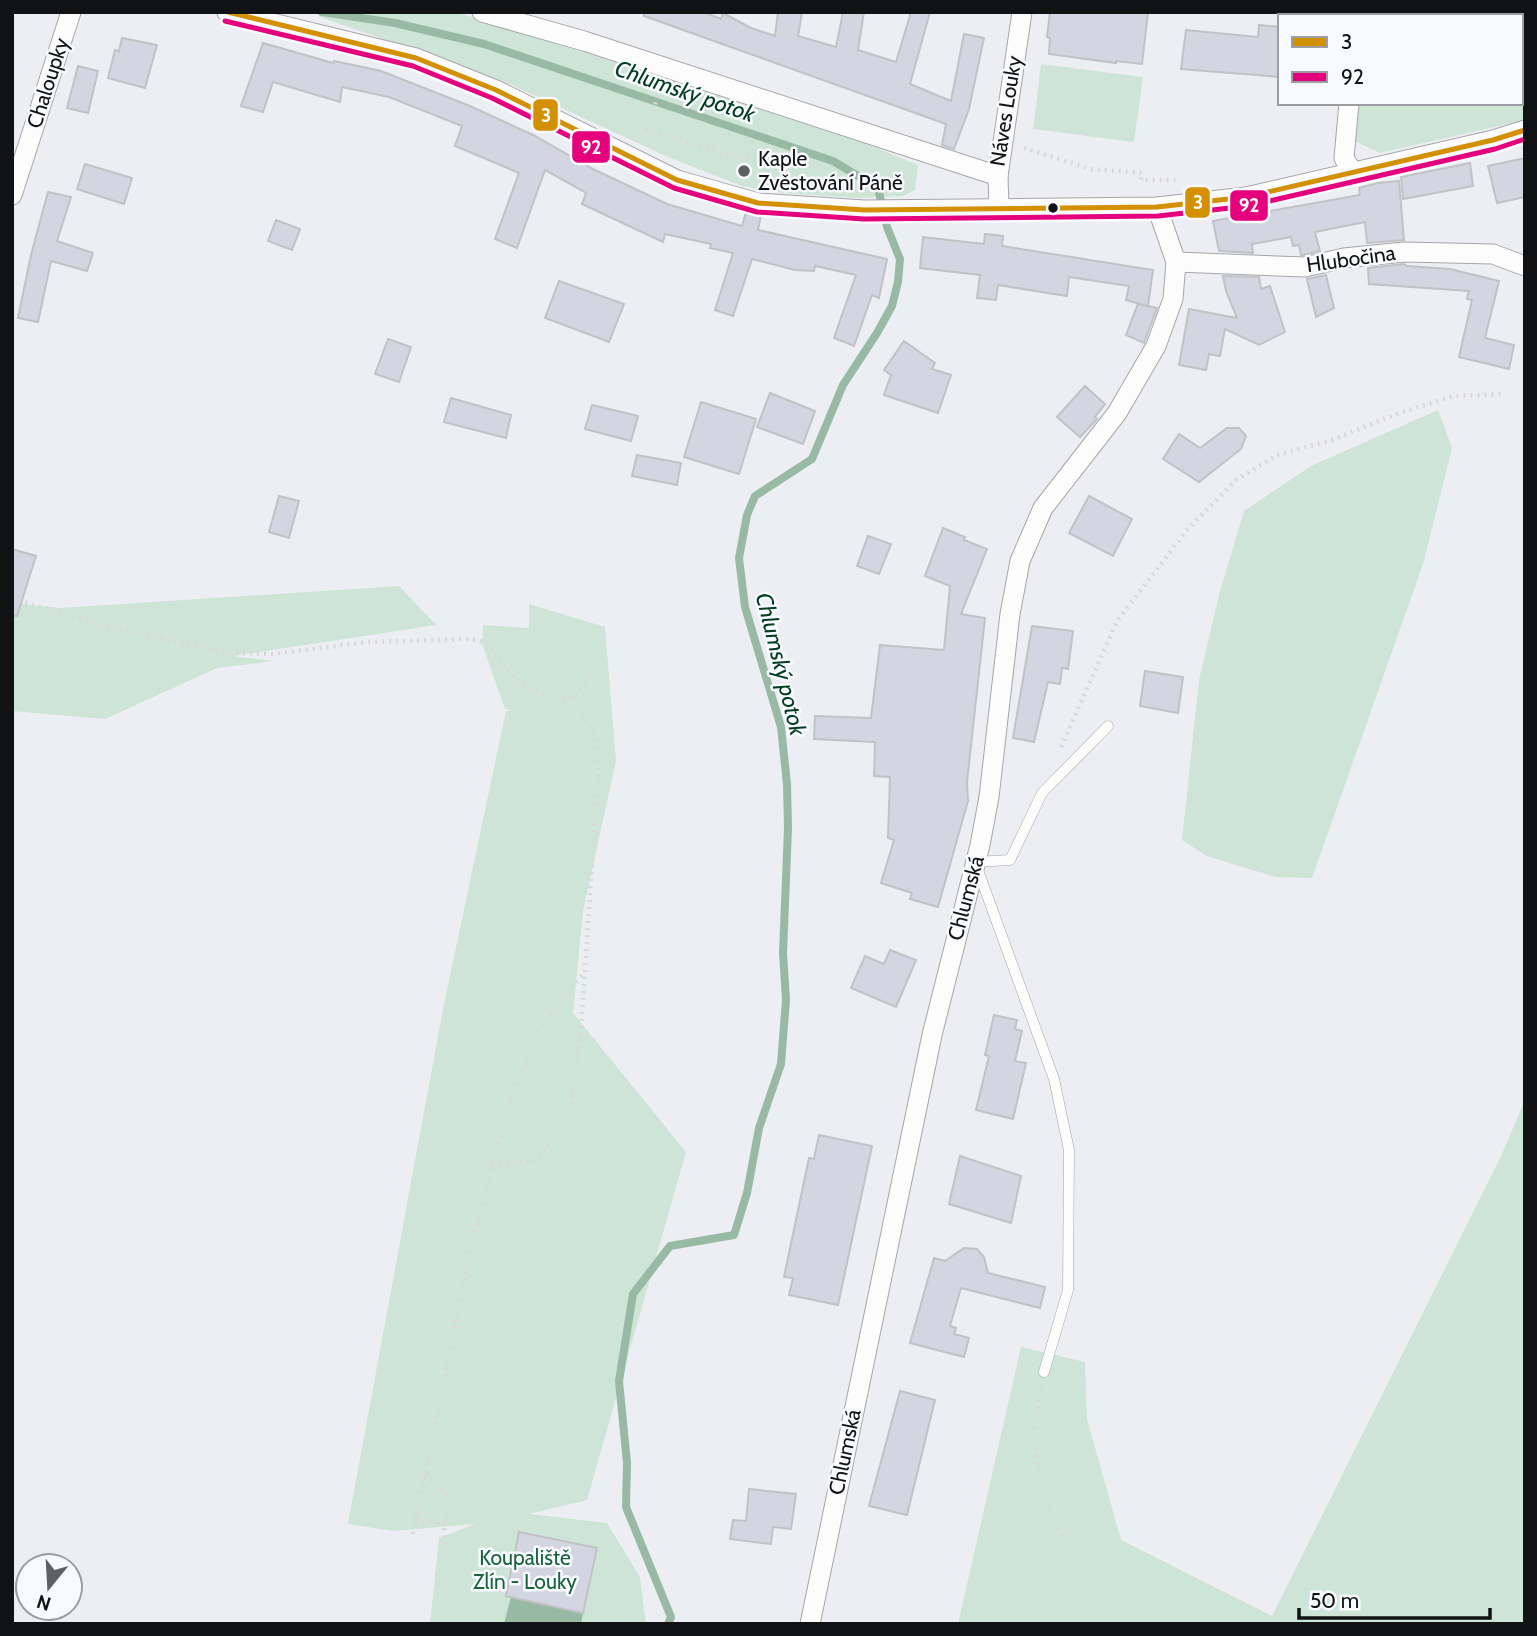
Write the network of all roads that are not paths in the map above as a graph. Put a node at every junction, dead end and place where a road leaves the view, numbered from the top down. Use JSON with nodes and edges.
{"nodes":[{"id":1,"x":71,"y":12,"type":"edge"},
{"id":2,"x":227,"y":12,"type":"edge"},
{"id":3,"x":482,"y":12,"type":"edge"},
{"id":4,"x":1022,"y":12,"type":"edge"},
{"id":5,"x":300,"y":14,"type":"edge"},
{"id":6,"x":281,"y":27,"type":"junction"},
{"id":7,"x":1349,"y":105,"type":"edge"},
{"id":8,"x":1525,"y":130,"type":"edge"},
{"id":9,"x":1353,"y":173,"type":"junction"},
{"id":10,"x":998,"y":176,"type":"junction"},
{"id":11,"x":12,"y":194,"type":"edge"},
{"id":12,"x":1157,"y":207,"type":"junction"},
{"id":13,"x":999,"y":208,"type":"junction"},
{"id":14,"x":1176,"y":262,"type":"junction"},
{"id":15,"x":1525,"y":265,"type":"edge"},
{"id":16,"x":1108,"y":726,"type":"dead end"},
{"id":17,"x":975,"y":862,"type":"junction"},
{"id":18,"x":1044,"y":1372,"type":"road end"},
{"id":19,"x":810,"y":1624,"type":"edge"}],
"edges":[{"from":1,"to":11,"type":"street","name":"Chaloupky"},
{"from":2,"to":6,"type":"street"},
{"from":3,"to":10,"type":"street","name":"Náves Louky"},
{"from":4,"to":10,"type":"street","name":"Náves Louky"},
{"from":5,"to":6,"type":"street"},
{"from":6,"to":13,"type":"street"},
{"from":7,"to":9,"type":"street"},
{"from":8,"to":9,"type":"street"},
{"from":9,"to":12,"type":"street"},
{"from":10,"to":13,"type":"street"},
{"from":12,"to":13,"type":"street"},
{"from":12,"to":14,"type":"street","name":"Chlumská"},
{"from":14,"to":15,"type":"street","name":"Hlubočina"},
{"from":14,"to":17,"type":"street","name":"Chlumská"},
{"from":16,"to":17,"type":"lane"},
{"from":17,"to":18,"type":"lane"},
{"from":17,"to":19,"type":"street","name":"Chlumská"}]}
